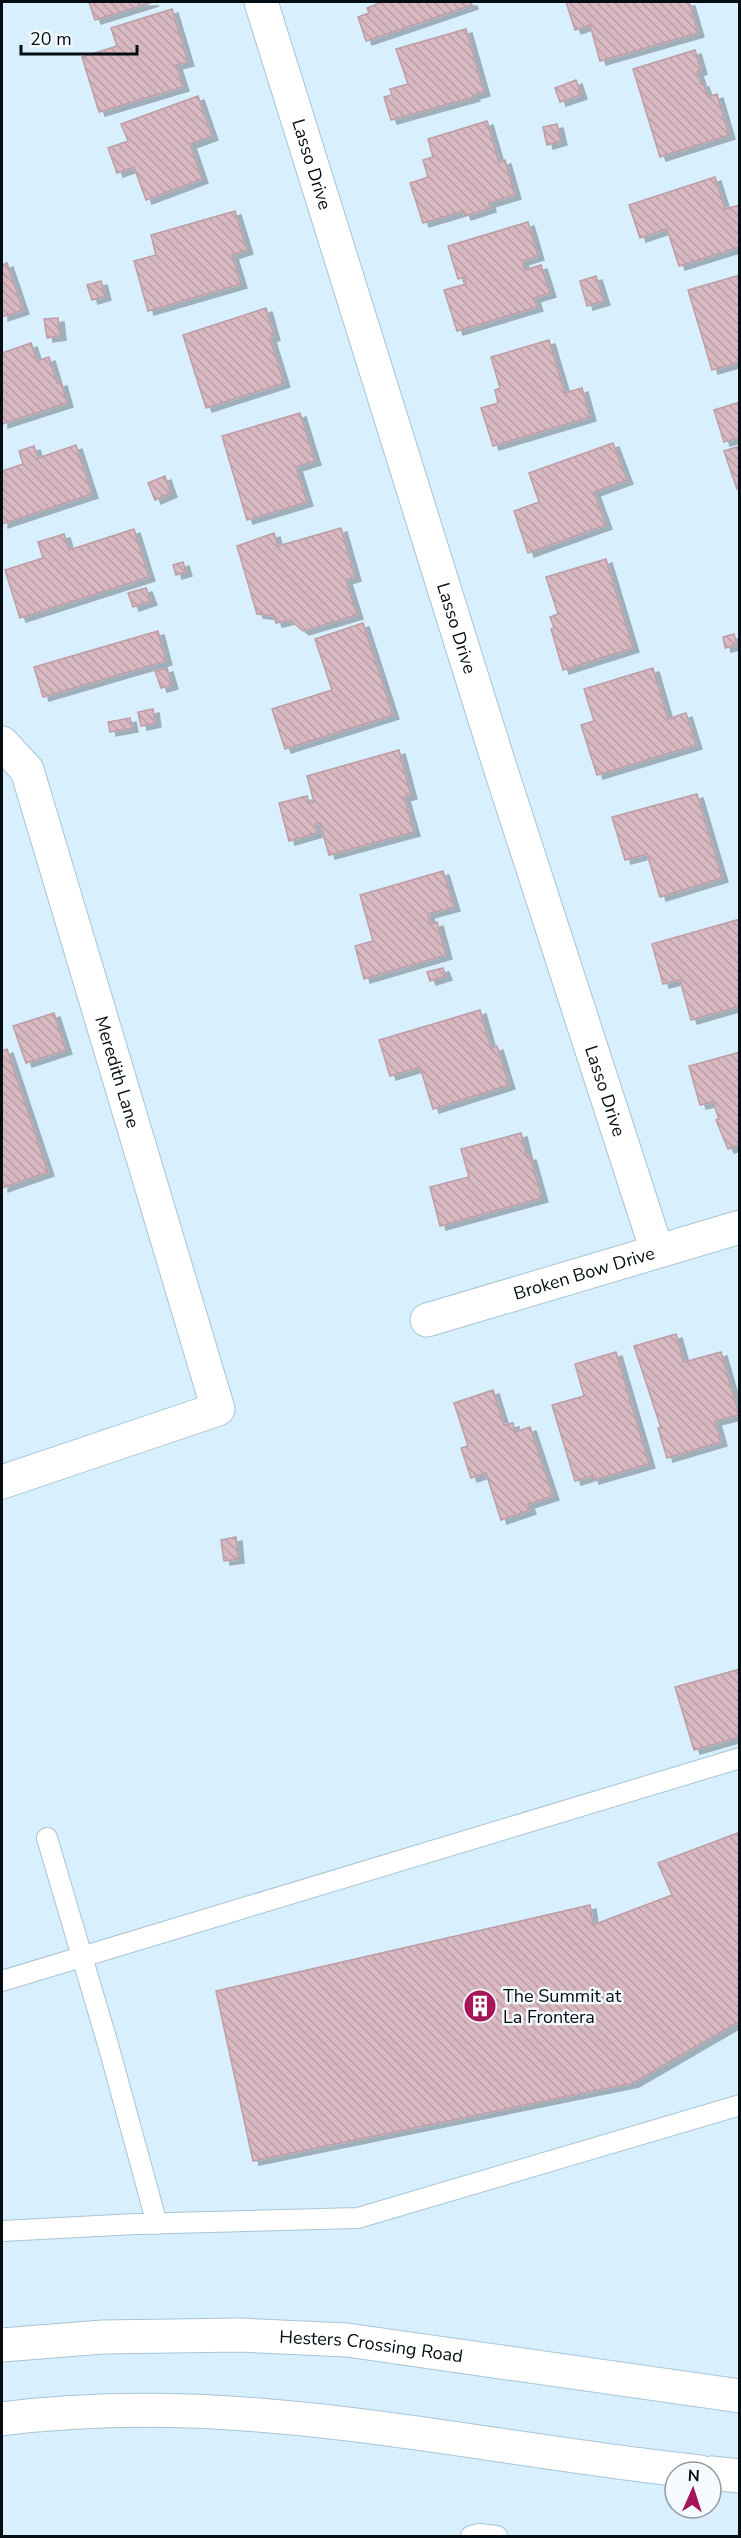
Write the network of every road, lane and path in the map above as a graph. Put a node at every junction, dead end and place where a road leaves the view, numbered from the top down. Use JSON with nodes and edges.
{"nodes":[{"id":1,"x":261,"y":2,"type":"edge"},
{"id":2,"x":2,"y":743,"type":"edge"},
{"id":3,"x":740,"y":1227,"type":"edge"},
{"id":4,"x":657,"y":1251,"type":"junction"},
{"id":5,"x":427,"y":1320,"type":"dead end"},
{"id":6,"x":2,"y":1482,"type":"edge"},
{"id":7,"x":740,"y":1758,"type":"edge"},
{"id":8,"x":47,"y":1838,"type":"dead end"},
{"id":9,"x":82,"y":1957,"type":"junction"},
{"id":10,"x":2,"y":1981,"type":"edge"},
{"id":11,"x":740,"y":2105,"type":"edge"},
{"id":12,"x":157,"y":2224,"type":"junction"},
{"id":13,"x":2,"y":2231,"type":"edge"},
{"id":14,"x":2,"y":2345,"type":"edge"},
{"id":15,"x":740,"y":2396,"type":"edge"},
{"id":16,"x":2,"y":2419,"type":"edge"},
{"id":17,"x":663,"y":2468,"type":"edge"},
{"id":18,"x":723,"y":2474,"type":"edge"},
{"id":19,"x":740,"y":2476,"type":"edge"},
{"id":20,"x":471,"y":2536,"type":"edge"},
{"id":21,"x":497,"y":2536,"type":"edge"}],
"edges":[{"from":1,"to":4,"type":"street","name":"Lasso Drive"},
{"from":2,"to":6,"type":"street","name":"Meredith Lane"},
{"from":3,"to":4,"type":"street","name":"Broken Bow Drive"},
{"from":4,"to":5,"type":"street","name":"Broken Bow Drive"},
{"from":7,"to":9,"type":"lane"},
{"from":8,"to":9,"type":"lane"},
{"from":9,"to":10,"type":"lane"},
{"from":9,"to":12,"type":"lane"},
{"from":11,"to":12,"type":"lane"},
{"from":12,"to":13,"type":"lane"},
{"from":14,"to":15,"type":"street","name":"Hesters Crossing Road"},
{"from":16,"to":17,"type":"street"},
{"from":18,"to":19,"type":"street"},
{"from":20,"to":21,"type":"lane"}]}
